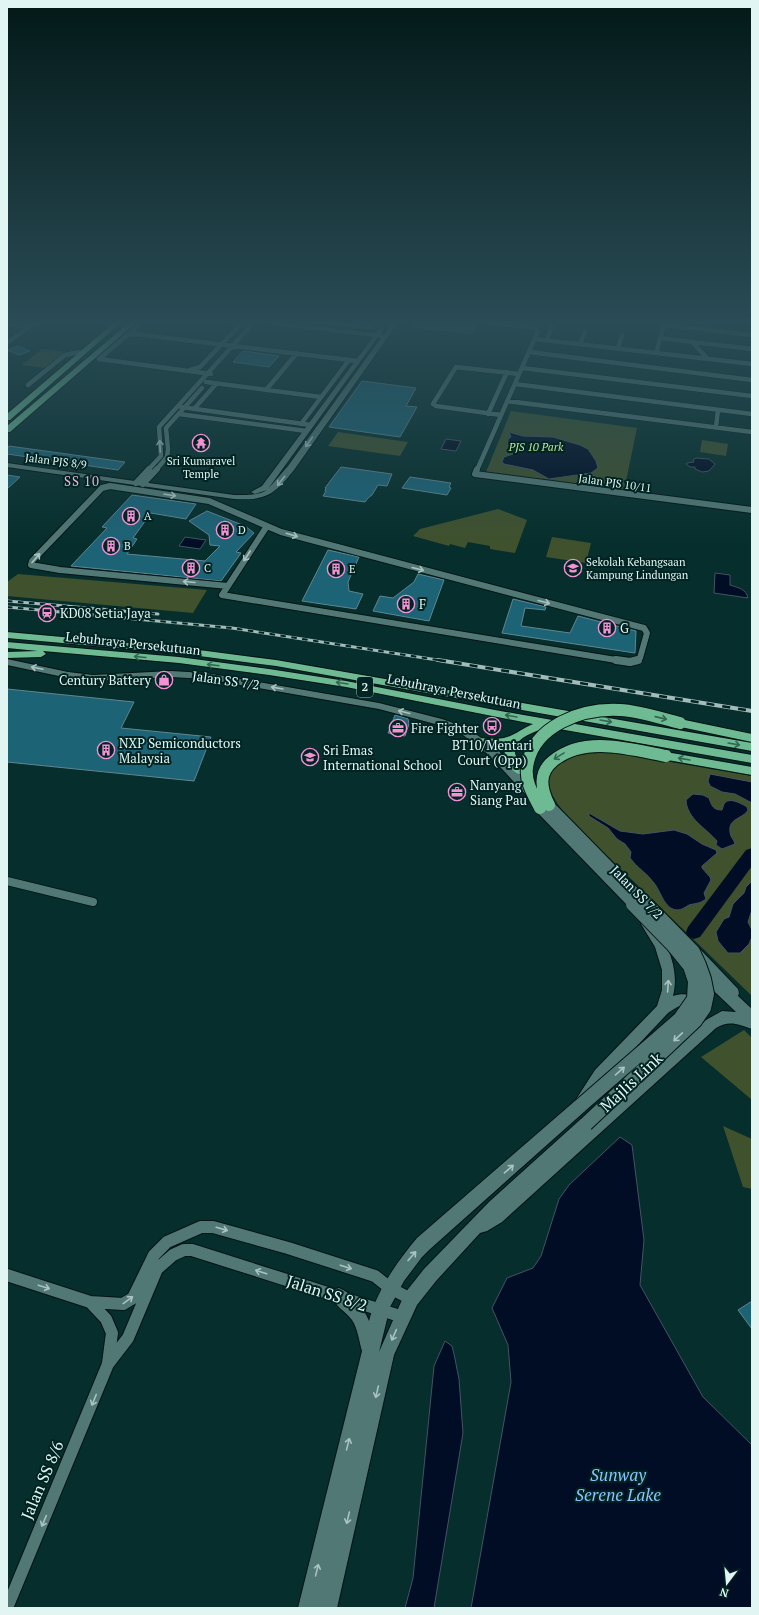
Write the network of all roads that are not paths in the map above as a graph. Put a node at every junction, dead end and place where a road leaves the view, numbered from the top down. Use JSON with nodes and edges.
{"nodes":[{"id":1,"x":27,"y":395,"type":"edge"},
{"id":2,"x":33,"y":395,"type":"edge"},
{"id":3,"x":41,"y":395,"type":"edge"},
{"id":4,"x":46,"y":395,"type":"edge"},
{"id":5,"x":47,"y":395,"type":"edge"},
{"id":6,"x":188,"y":395,"type":"edge"},
{"id":7,"x":195,"y":395,"type":"edge"},
{"id":8,"x":206,"y":395,"type":"edge"},
{"id":9,"x":303,"y":395,"type":"edge"},
{"id":10,"x":323,"y":395,"type":"edge"},
{"id":11,"x":333,"y":395,"type":"edge"},
{"id":12,"x":343,"y":395,"type":"edge"},
{"id":13,"x":438,"y":395,"type":"edge"},
{"id":14,"x":496,"y":395,"type":"edge"},
{"id":15,"x":510,"y":395,"type":"edge"},
{"id":16,"x":604,"y":395,"type":"edge"},
{"id":17,"x":44,"y":398,"type":"junction"},
{"id":18,"x":321,"y":398,"type":"junction"},
{"id":19,"x":507,"y":401,"type":"junction"},
{"id":20,"x":178,"y":407,"type":"junction"},
{"id":21,"x":184,"y":408,"type":"junction"},
{"id":22,"x":194,"y":409,"type":"junction"},
{"id":23,"x":718,"y":410,"type":"junction"},
{"id":24,"x":7,"y":413,"type":"edge"},
{"id":25,"x":179,"y":414,"type":"junction"},
{"id":26,"x":488,"y":414,"type":"junction"},
{"id":27,"x":752,"y":414,"type":"edge"},
{"id":28,"x":501,"y":415,"type":"junction"},
{"id":29,"x":7,"y":418,"type":"edge"},
{"id":30,"x":7,"y":424,"type":"edge"},
{"id":31,"x":302,"y":424,"type":"junction"},
{"id":32,"x":309,"y":428,"type":"junction"},
{"id":33,"x":716,"y":428,"type":"junction"},
{"id":34,"x":7,"y":430,"type":"edge"},
{"id":35,"x":752,"y":432,"type":"edge"},
{"id":36,"x":290,"y":452,"type":"junction"},
{"id":37,"x":301,"y":454,"type":"junction"},
{"id":38,"x":7,"y":460,"type":"edge"},
{"id":39,"x":7,"y":466,"type":"edge"},
{"id":40,"x":141,"y":481,"type":"junction"},
{"id":41,"x":258,"y":491,"type":"junction"},
{"id":42,"x":269,"y":492,"type":"junction"},
{"id":43,"x":197,"y":495,"type":"junction"},
{"id":44,"x":752,"y":510,"type":"edge"},
{"id":45,"x":267,"y":526,"type":"junction"},
{"id":46,"x":228,"y":586,"type":"junction"},
{"id":47,"x":7,"y":627,"type":"edge"},
{"id":48,"x":7,"y":635,"type":"edge"},
{"id":49,"x":93,"y":642,"type":"junction"},
{"id":50,"x":7,"y":645,"type":"edge"},
{"id":51,"x":7,"y":654,"type":"edge"},
{"id":52,"x":100,"y":654,"type":"junction"},
{"id":53,"x":7,"y":662,"type":"edge"},
{"id":54,"x":549,"y":723,"type":"junction"},
{"id":55,"x":752,"y":738,"type":"edge"},
{"id":56,"x":514,"y":739,"type":"junction"},
{"id":57,"x":479,"y":742,"type":"junction"},
{"id":58,"x":752,"y":747,"type":"edge"},
{"id":59,"x":752,"y":759,"type":"edge"},
{"id":60,"x":521,"y":771,"type":"joint"},
{"id":61,"x":752,"y":771,"type":"edge"},
{"id":62,"x":545,"y":807,"type":"junction"},
{"id":63,"x":7,"y":881,"type":"edge"},
{"id":64,"x":630,"y":899,"type":"junction"},
{"id":65,"x":93,"y":902,"type":"dead end"},
{"id":66,"x":662,"y":1009,"type":"junction"},
{"id":67,"x":752,"y":1017,"type":"edge"},
{"id":68,"x":752,"y":1022,"type":"edge"},
{"id":69,"x":686,"y":1046,"type":"junction"},
{"id":70,"x":580,"y":1106,"type":"junction"},
{"id":71,"x":463,"y":1239,"type":"junction"},
{"id":72,"x":7,"y":1275,"type":"edge"},
{"id":73,"x":390,"y":1288,"type":"junction"},
{"id":74,"x":339,"y":1296,"type":"junction"},
{"id":75,"x":411,"y":1299,"type":"junction"},
{"id":76,"x":90,"y":1302,"type":"junction"},
{"id":77,"x":380,"y":1311,"type":"junction"},
{"id":78,"x":403,"y":1317,"type":"junction"},
{"id":79,"x":378,"y":1353,"type":"junction"},
{"id":80,"x":108,"y":1364,"type":"junction"},
{"id":81,"x":7,"y":1608,"type":"edge"},
{"id":82,"x":308,"y":1608,"type":"edge"},
{"id":83,"x":327,"y":1608,"type":"edge"}],
"edges":[{"from":1,"to":24,"type":"highway"},
{"from":2,"to":29,"type":"highway"},
{"from":3,"to":30,"type":"highway"},
{"from":4,"to":17,"type":"highway"},
{"from":5,"to":17,"type":"highway"},
{"from":6,"to":20,"type":"street"},
{"from":7,"to":21,"type":"street"},
{"from":8,"to":22,"type":"street"},
{"from":9,"to":18,"type":"street"},
{"from":10,"to":18,"type":"street"},
{"from":11,"to":32,"type":"street"},
{"from":12,"to":37,"type":"street","name":"Jalan PJS 8/9","one_way":true},
{"from":13,"to":26,"type":"street"},
{"from":14,"to":26,"type":"street"},
{"from":15,"to":19,"type":"street"},
{"from":16,"to":23,"type":"street"},
{"from":17,"to":34,"type":"highway"},
{"from":18,"to":31,"type":"street"},
{"from":19,"to":28,"type":"street"},
{"from":19,"to":33,"type":"street"},
{"from":20,"to":21,"type":"street"},
{"from":40,"to":20,"type":"street","one_way":true},
{"from":21,"to":22,"type":"street"},
{"from":21,"to":25,"type":"street"},
{"from":22,"to":31,"type":"street"},
{"from":23,"to":27,"type":"street"},
{"from":23,"to":33,"type":"street"},
{"from":25,"to":32,"type":"street"},
{"from":25,"to":40,"type":"street"},
{"from":26,"to":28,"type":"street"},
{"from":28,"to":44,"type":"street","name":"Jalan PJS 10/11"},
{"from":31,"to":32,"type":"street"},
{"from":32,"to":36,"type":"street"},
{"from":33,"to":35,"type":"street"},
{"from":36,"to":37,"type":"street"},
{"from":36,"to":41,"type":"street"},
{"from":37,"to":42,"type":"street","name":"Jalan PJS 8/9","one_way":true},
{"from":38,"to":40,"type":"street","name":"Jalan PJS 8/9"},
{"from":39,"to":40,"type":"street","name":"Jalan PJS 8/9"},
{"from":40,"to":41,"type":"street","name":"Jalan PJS 8/9"},
{"from":40,"to":43,"type":"street","name":"Jalan PJS 8/9"},
{"from":41,"to":42,"type":"street","name":"Jalan PJS 8/9"},
{"from":42,"to":43,"type":"street","name":"Jalan PJS 8/9"},
{"from":43,"to":45,"type":"street"},
{"from":46,"to":43,"type":"street","one_way":true},
{"from":45,"to":46,"type":"street","one_way":true},
{"from":45,"to":46,"type":"street","one_way":true},
{"from":47,"to":49,"type":"highway"},
{"from":48,"to":49,"type":"highway","name":"Lebuhraya Persekutuan","number":"2"},
{"from":49,"to":58,"type":"highway","name":"Lebuhraya Persekutuan","number":"2","one_way":true},
{"from":50,"to":52,"type":"highway","name":"Lebuhraya Persekutuan","number":"2"},
{"from":51,"to":52,"type":"highway"},
{"from":54,"to":52,"type":"highway","name":"Lebuhraya Persekutuan","number":"2","one_way":true},
{"from":57,"to":53,"type":"street","name":"Jalan SS 7/2","one_way":true},
{"from":54,"to":56,"type":"highway"},
{"from":54,"to":59,"type":"highway","name":"Lebuhraya Persekutuan","number":"2"},
{"from":62,"to":55,"type":"highway","one_way":true,"bridge":true},
{"from":56,"to":57,"type":"highway"},
{"from":56,"to":60,"type":"highway"},
{"from":57,"to":64,"type":"street","name":"Jalan SS 7/2"},
{"from":60,"to":67,"type":"street","name":"Jalan SS 7/2"},
{"from":61,"to":62,"type":"highway","one_way":true,"bridge":true},
{"from":70,"to":62,"type":"street","name":"Majlis Link","one_way":true,"bridge":true},
{"from":62,"to":71,"type":"street","name":"Majlis Link","one_way":true,"bridge":true},
{"from":63,"to":65,"type":"street"},
{"from":66,"to":64,"type":"street","one_way":true},
{"from":64,"to":67,"type":"street","name":"Jalan SS 7/2"},
{"from":66,"to":69,"type":"street"},
{"from":66,"to":70,"type":"street"},
{"from":68,"to":69,"type":"street"},
{"from":69,"to":71,"type":"street"},
{"from":73,"to":70,"type":"street","name":"Majlis Link","one_way":true},
{"from":71,"to":75,"type":"street","name":"Majlis Link"},
{"from":72,"to":76,"type":"street","one_way":true},
{"from":73,"to":75,"type":"street","name":"Jalan SS 8/2"},
{"from":76,"to":73,"type":"street","name":"Jalan SS 8/2","one_way":true},
{"from":73,"to":77,"type":"street","name":"Majlis Link"},
{"from":74,"to":77,"type":"street","name":"Jalan SS 8/2"},
{"from":74,"to":79,"type":"street"},
{"from":74,"to":80,"type":"street","name":"Jalan SS 8/2","one_way":true},
{"from":75,"to":78,"type":"street","name":"Majlis Link"},
{"from":76,"to":80,"type":"street"},
{"from":77,"to":78,"type":"street"},
{"from":77,"to":79,"type":"street","name":"Jalan SS 8/2"},
{"from":78,"to":79,"type":"street","name":"Majlis Link","one_way":true},
{"from":82,"to":79,"type":"street","name":"Jalan SS 8/2","one_way":true},
{"from":79,"to":83,"type":"street","name":"Jalan SS 8/2","one_way":true},
{"from":80,"to":81,"type":"street","name":"Jalan SS 8/6","one_way":true}]}
